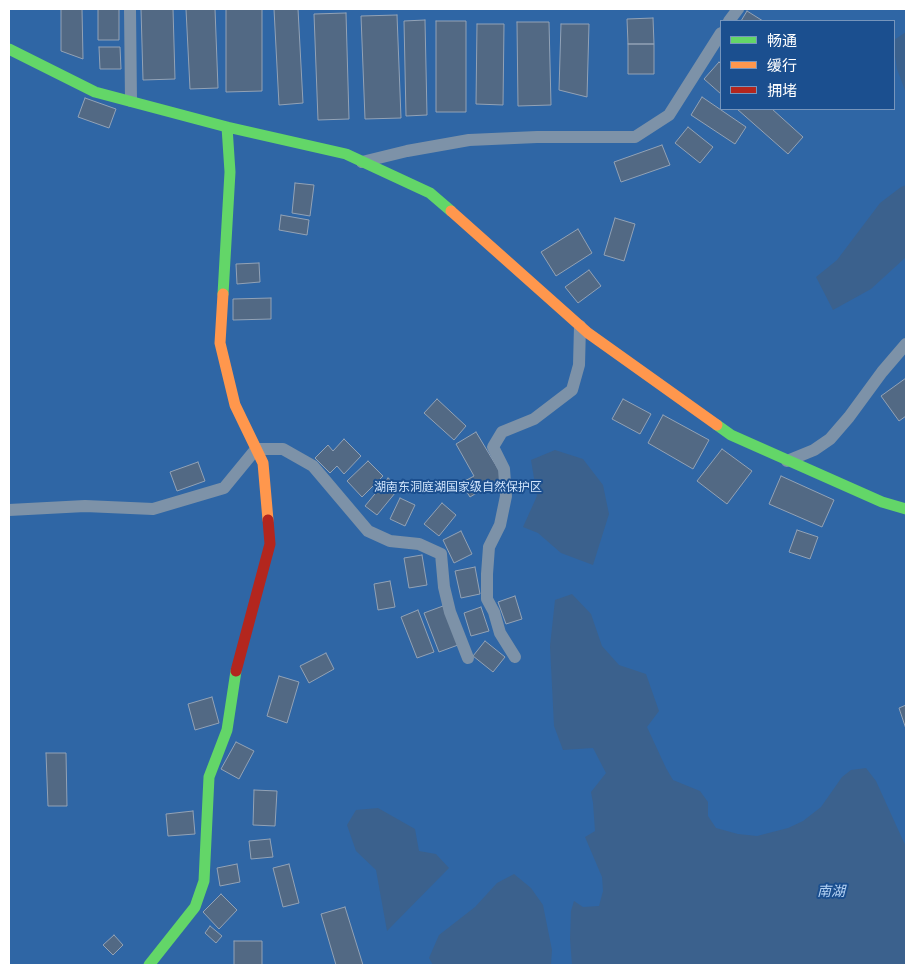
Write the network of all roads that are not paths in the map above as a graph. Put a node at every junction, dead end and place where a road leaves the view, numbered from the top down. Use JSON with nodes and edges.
{"nodes":[{"id":1,"x":130,"y":9,"type":"edge"},
{"id":2,"x":738,"y":9,"type":"edge"},
{"id":3,"x":730,"y":20,"type":"edge"},
{"id":4,"x":720,"y":35,"type":"edge"},
{"id":5,"x":9,"y":49,"type":"edge"},
{"id":6,"x":131,"y":101,"type":"junction"},
{"id":7,"x":227,"y":127,"type":"junction"},
{"id":8,"x":362,"y":162,"type":"junction"},
{"id":9,"x":580,"y":326,"type":"junction"},
{"id":10,"x":906,"y":344,"type":"edge"},
{"id":11,"x":256,"y":449,"type":"junction"},
{"id":12,"x":788,"y":461,"type":"junction"},
{"id":13,"x":906,"y":509,"type":"edge"},
{"id":14,"x":9,"y":510,"type":"edge"},
{"id":15,"x":515,"y":657,"type":"dead end"},
{"id":16,"x":468,"y":658,"type":"dead end"},
{"id":17,"x":150,"y":965,"type":"edge"}],
"edges":[{"from":1,"to":6,"type":"street"},
{"from":2,"to":3,"type":"street"},
{"from":4,"to":8,"type":"street"},
{"from":5,"to":6,"type":"street"},
{"from":6,"to":7,"type":"street"},
{"from":7,"to":8,"type":"street"},
{"from":7,"to":11,"type":"street"},
{"from":8,"to":9,"type":"street"},
{"from":9,"to":12,"type":"street"},
{"from":9,"to":15,"type":"street"},
{"from":10,"to":12,"type":"street"},
{"from":11,"to":14,"type":"street"},
{"from":11,"to":16,"type":"street"},
{"from":11,"to":17,"type":"street"},
{"from":12,"to":13,"type":"street"}]}
